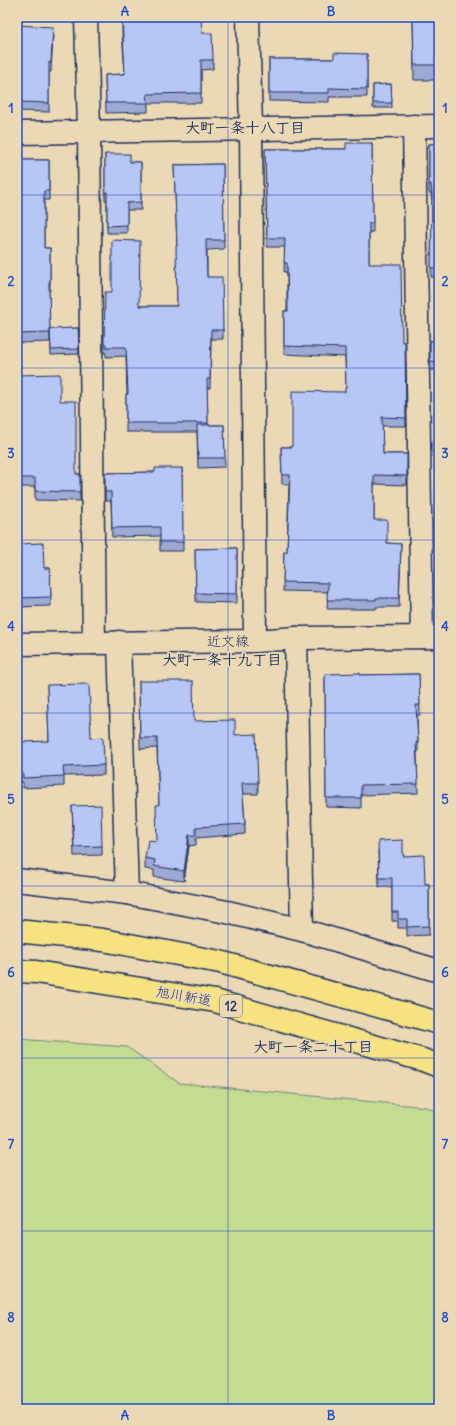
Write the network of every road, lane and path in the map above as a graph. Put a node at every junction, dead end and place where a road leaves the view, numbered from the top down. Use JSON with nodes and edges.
{"nodes":[{"id":1,"x":86,"y":17,"type":"edge"},
{"id":2,"x":248,"y":17,"type":"edge"},
{"id":3,"x":414,"y":126,"type":"junction"},
{"id":4,"x":439,"y":126,"type":"edge"},
{"id":5,"x":251,"y":129,"type":"junction"},
{"id":6,"x":89,"y":132,"type":"junction"},
{"id":7,"x":17,"y":133,"type":"edge"},
{"id":8,"x":430,"y":637,"type":"edge"},
{"id":9,"x":296,"y":638,"type":"junction"},
{"id":10,"x":256,"y":641,"type":"junction"},
{"id":11,"x":120,"y":642,"type":"junction"},
{"id":12,"x":94,"y":643,"type":"junction"},
{"id":13,"x":17,"y":644,"type":"edge"},
{"id":14,"x":17,"y":880,"type":"edge"},
{"id":15,"x":127,"y":893,"type":"junction"},
{"id":16,"x":302,"y":930,"type":"junction"},
{"id":17,"x":17,"y":931,"type":"edge"},
{"id":18,"x":17,"y":971,"type":"edge"},
{"id":19,"x":439,"y":971,"type":"edge"},
{"id":20,"x":439,"y":1023,"type":"edge"},
{"id":21,"x":439,"y":1066,"type":"edge"}],
"edges":[{"from":1,"to":6,"type":"street"},
{"from":2,"to":5,"type":"street"},
{"from":3,"to":4,"type":"street"},
{"from":3,"to":5,"type":"street"},
{"from":3,"to":8,"type":"street"},
{"from":5,"to":6,"type":"street"},
{"from":5,"to":10,"type":"street"},
{"from":6,"to":7,"type":"street"},
{"from":6,"to":12,"type":"street"},
{"from":8,"to":9,"type":"street","name":"近文線"},
{"from":9,"to":10,"type":"street","name":"近文線"},
{"from":9,"to":16,"type":"street"},
{"from":10,"to":11,"type":"street","name":"近文線"},
{"from":11,"to":12,"type":"street","name":"近文線"},
{"from":11,"to":15,"type":"street"},
{"from":12,"to":13,"type":"street","name":"近文線"},
{"from":14,"to":15,"type":"street"},
{"from":15,"to":16,"type":"street"},
{"from":16,"to":19,"type":"street"},
{"from":17,"to":20,"type":"highway"},
{"from":18,"to":21,"type":"highway","name":"旭川新道","number":"12"}]}
